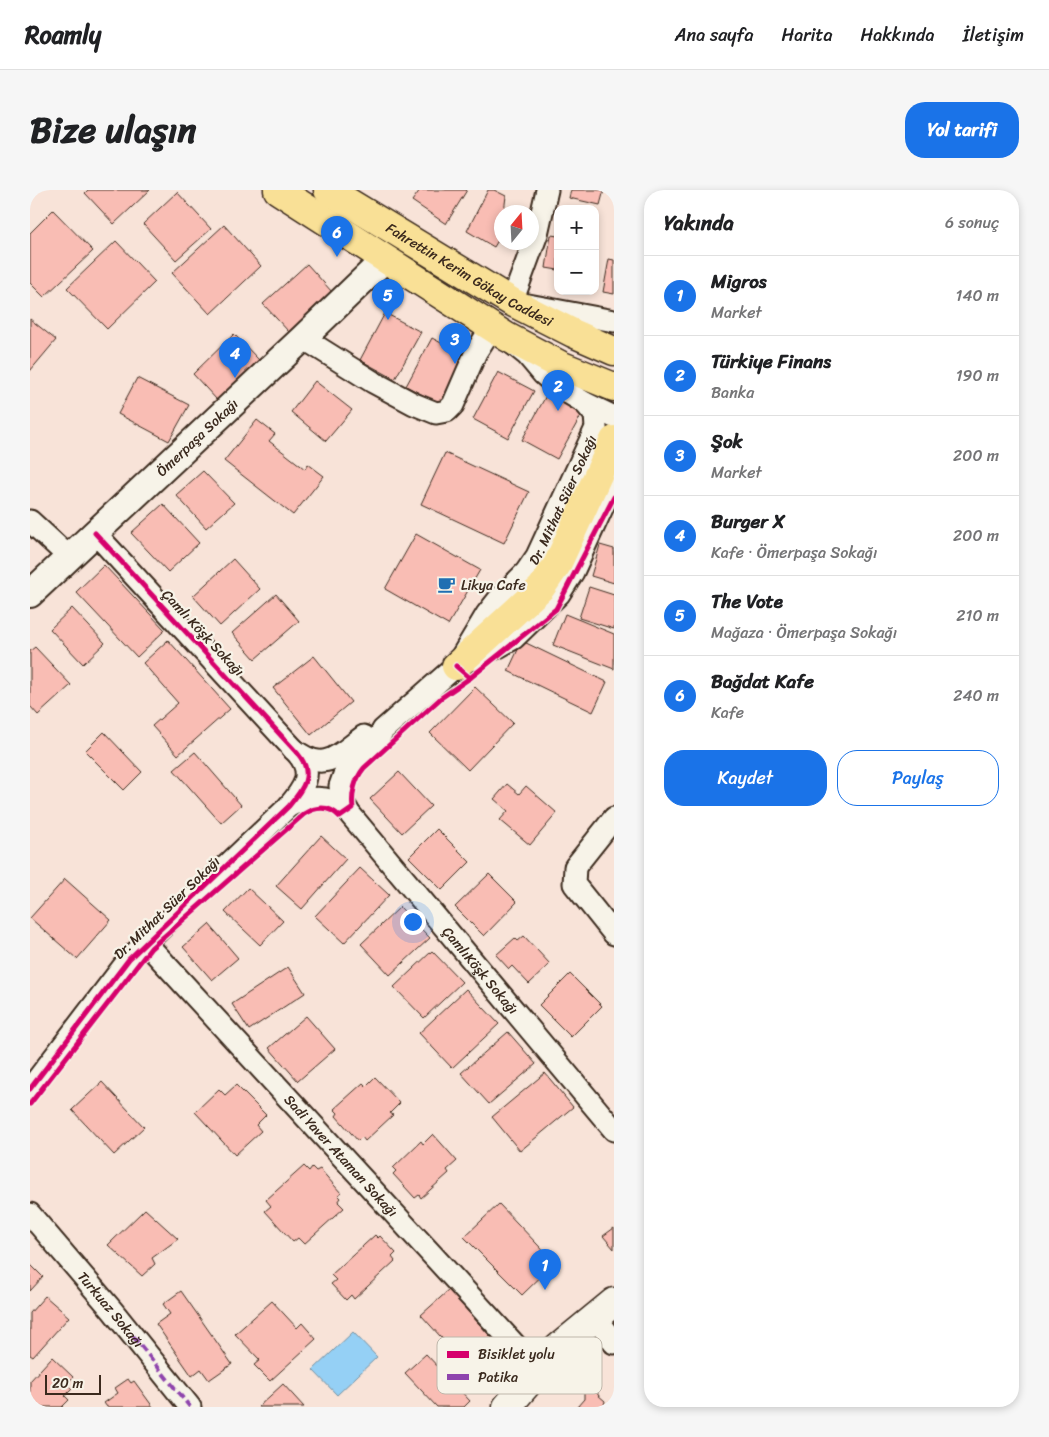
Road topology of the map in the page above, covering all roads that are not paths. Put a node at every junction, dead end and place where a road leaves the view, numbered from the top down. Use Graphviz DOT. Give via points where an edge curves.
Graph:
graph roads {
  1 [pos="278,190"];
  2 [pos="328,190"];
  3 [pos="548,190"];
  4 [pos="385,259"];
  5 [pos="512,302"];
  6 [pos="614,321"];
  7 [pos="492,328"];
  8 [pos="303,338"];
  9 [pos="614,351"];
  10 [pos="614,387"];
  11 [pos="585,403"];
  12 [pos="614,417"];
  13 [pos="614,440"];
  14 [pos="614,482"];
  15 [pos="30,521"];
  16 [pos="95,533"];
  17 [pos="70,557"];
  18 [pos="30,594"];
  19 [pos="456,666"];
  20 [pos="383,730"];
  21 [pos="293,748"];
  22 [pos="289,806"];
  23 [pos="348,811"];
  24 [pos="614,818"];
  25 [pos="614,934"];
  26 [pos="145,942"];
  27 [pos="30,1089"];
  28 [pos="614,1130"];
  29 [pos="30,1214"];
  30 [pos="604,1310"];
  31 [pos="508,1337"];
  32 [pos="571,1337"];
  33 [pos="614,1343"];
  34 [pos="518,1394"];
  35 [pos="190,1407"];
  36 [pos="507,1407"];
  1 -- 4 [label="main road, Fahrettin Kerim Gökay Caddesi"];
  2 -- 5 [label="main road, Fahrettin Kerim Gökay Caddesi"];
  3 -- 5 [label="street" via="537,234"];
  4 -- 7 [label="main road, Fahrettin Kerim Gökay Caddesi"];
  4 -- 8 [label="street, Ömerpaşa Sokağı"];
  5 -- 6 [label="street"];
  5 -- 9 [label="main road, Fahrettin Kerim Gökay Caddesi"];
  7 -- 8 [label="street" via="476,352 453,405 436,413 396,394"];
  7 -- 10 [label="main road, Fahrettin Kerim Gökay Caddesi" via="552,361"];
  7 -- 11 [label="street" via="527,355 552,382"];
  8 -- 16 [label="street, Ömerpaşa Sokağı"];
  11 -- 12 [label="street"];
  11 -- 19 [label="street, Dr. Mithat Süer Sokağı" via="595,415 596,428 541,549 526,572 487,614"];
  13 -- 19 [label="main road, Dr. Mithat Süer Sokağı" via="550,577"];
  14 -- 19 [label="street, Dr. Mithat Süer Sokağı" via="576,566 559,594 509,641"];
  15 -- 17 [label="street"];
  16 -- 17 [label="street, Ömerpaşa Sokağı"];
  16 -- 21 [label="street, Çamlı Köşk Sokağı"];
  17 -- 18 [label="street, Ömerpaşa Sokağı"];
  19 -- 20 [label="street, Dr. Mithat Süer Sokağı"];
  20 -- 21 [label="street, Dr. Mithat Süer Sokağı" via="364,736 331,760 312,759"];
  20 -- 23 [label="street, Dr. Mithat Süer Sokağı" via="372,748 343,776 340,790"];
  21 -- 22 [label="street, Dr. Mithat Süer Sokağı" via="303,760 306,773 304,785"];
  22 -- 23 [label="street, Dr. Mithat Süer Sokağı" via="319,798 335,801"];
  22 -- 26 [label="street, Dr. Mithat Süer Sokağı"];
  23 -- 28 [label="street, ÇamlıKöşk Sokağı"];
  24 -- 25 [label="street" via="575,866 574,884"];
  26 -- 27 [label="street, Dr. Mithat Süer Sokağı" via="118,972"];
  26 -- 31 [label="street, Sadi Yaver Ataman Sokağı"];
  29 -- 35 [label="street, Turkuaz Sokağı"];
  30 -- 32 [label="main road"];
  30 -- 33 [label="street"];
  34 -- 36 [label="main road"];
}
